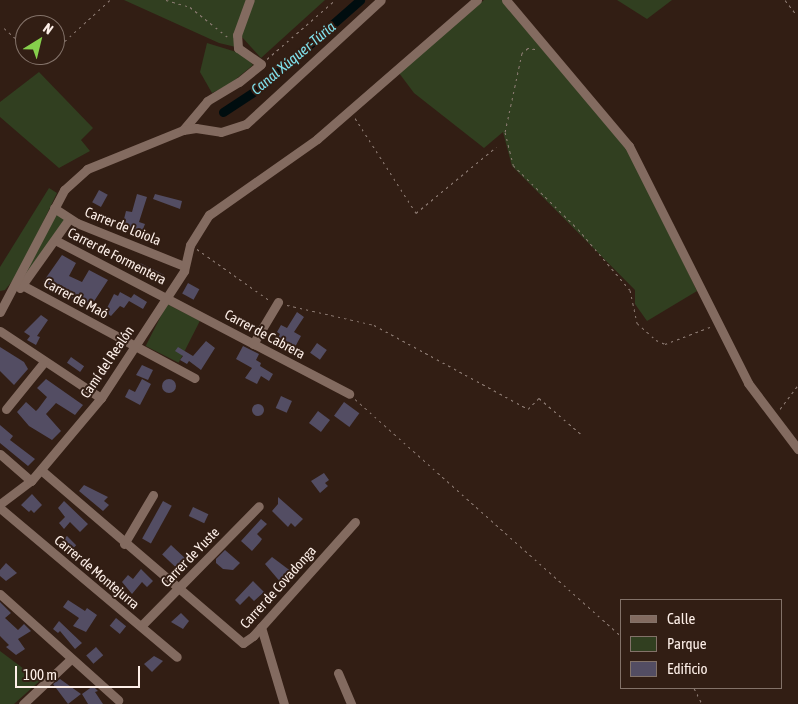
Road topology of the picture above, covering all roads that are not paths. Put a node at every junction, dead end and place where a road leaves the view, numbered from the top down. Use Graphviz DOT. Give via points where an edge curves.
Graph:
graph roads {
  1 [pos="250,0"];
  2 [pos="381,0"];
  3 [pos="477,0"];
  4 [pos="506,0"];
  5 [pos="183,130"];
  6 [pos="54,208"];
  7 [pos="69,219"];
  8 [pos="55,240"];
  9 [pos="184,266"];
  10 [pos="22,285"];
  11 [pos="167,296"];
  12 [pos="278,302"];
  13 [pos="1,308"];
  14 [pos="0,319"];
  15 [pos="0,331"];
  16 [pos="254,344"];
  17 [pos="135,346"];
  18 [pos="44,362"];
  19 [pos="195,378"];
  20 [pos="349,394"];
  21 [pos="101,398"];
  22 [pos="6,409"];
  23 [pos="798,449"];
  24 [pos="0,454"];
  25 [pos="40,470"];
  26 [pos="30,481"];
  27 [pos="153,495"];
  28 [pos="0,504"];
  29 [pos="259,506"];
  30 [pos="0,508"];
  31 [pos="354,522"];
  32 [pos="124,544"];
  33 [pos="177,590"];
  34 [pos="0,594"];
  35 [pos="141,626"];
  36 [pos="261,627"];
  37 [pos="176,657"];
  38 [pos="72,659"];
  39 [pos="338,673"];
  40 [pos="118,700"];
  41 [pos="23,704"];
  42 [pos="284,704"];
  43 [pos="351,704"];
  1 -- 5 [label="street" via="237,35 238,48 261,64 239,82 206,101"];
  2 -- 5 [label="street" via="246,124 221,132 196,128"];
  3 -- 9 [label="street, Camí del Realón" via="352,111 209,215 190,245"];
  4 -- 23 [label="street" via="629,146 748,383"];
  5 -- 6 [label="street" via="87,169 64,190"];
  6 -- 7 [label="street, Carrer de Loiola"];
  6 -- 13 [label="street"];
  7 -- 8 [label="street"];
  7 -- 9 [label="street, Carrer de Loiola"];
  8 -- 10 [label="street"];
  8 -- 11 [label="street, Carrer de Formentera"];
  9 -- 11 [label="street, Camí del Realón"];
  10 -- 14 [label="street"];
  10 -- 17 [label="street, Carrer de Maó"];
  11 -- 16 [label="street, Carrer de Cabrera"];
  11 -- 17 [label="street, Camí del Realón"];
  12 -- 16 [label="street"];
  15 -- 18 [label="street"];
  16 -- 20 [label="street, Carrer de Cabrera"];
  17 -- 19 [label="street, Carrer de Maó"];
  17 -- 21 [label="street, Camí del Realón"];
  18 -- 21 [label="street"];
  18 -- 22 [label="street"];
  21 -- 25 [label="street, Camí del Realón"];
  24 -- 26 [label="street"];
  25 -- 26 [label="street, Camí del Realón"];
  25 -- 32 [label="street, Carrer de Covadonga"];
  26 -- 28 [label="street, Camí del Realón"];
  27 -- 32 [label="street"];
  29 -- 33 [label="street, Carrer de Yuste"];
  30 -- 35 [label="street, Carrer de Montejurra"];
  31 -- 36 [label="street, Carrer de Covadonga"];
  32 -- 33 [label="street, Carrer de Covadonga"];
  33 -- 35 [label="street, Carrer de Yuste"];
  33 -- 36 [label="street, Carrer de Covadonga" via="243,643"];
  34 -- 38 [label="street"];
  35 -- 37 [label="street, Carrer de Montejurra"];
  36 -- 42 [label="street"];
  38 -- 40 [label="street"];
  38 -- 41 [label="street"];
  39 -- 43 [label="street"];
}
